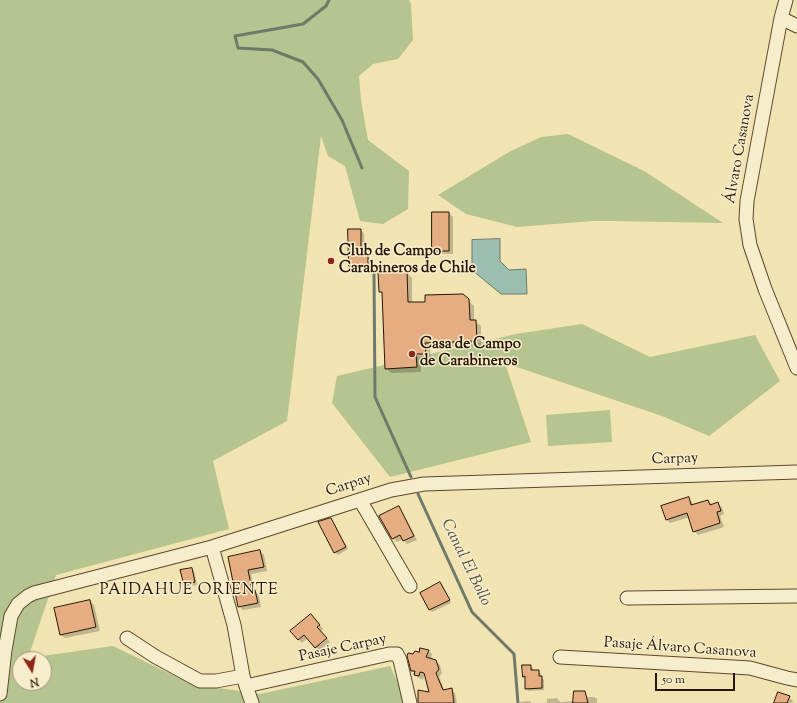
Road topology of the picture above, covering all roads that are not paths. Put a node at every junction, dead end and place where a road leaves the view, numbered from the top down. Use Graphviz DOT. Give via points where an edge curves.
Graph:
graph roads {
  1 [pos="786,0"];
  2 [pos="781,18"];
  3 [pos="797,26"];
  4 [pos="794,354"];
  5 [pos="797,368"];
  6 [pos="797,472"];
  7 [pos="360,500"];
  8 [pos="212,547"];
  9 [pos="410,586"];
  10 [pos="797,596"];
  11 [pos="627,598"];
  12 [pos="127,638"];
  13 [pos="560,657"];
  14 [pos="797,680"];
  15 [pos="245,681"];
  16 [pos="0,694"];
  17 [pos="252,703"];
  18 [pos="410,703"];
  1 -- 2 [label="street, Álvaro Casanova"];
  2 -- 3 [label="street"];
  2 -- 4 [label="street, Álvaro Casanova" via="747,201 746,219 750,245 765,289"];
  4 -- 5 [label="street, Álvaro Casanova"];
  6 -- 7 [label="street, Carpay" via="424,484 390,490"];
  7 -- 8 [label="street, Carpay"];
  7 -- 9 [label="street"];
  8 -- 15 [label="street" via="234,625"];
  8 -- 16 [label="street, Carpay" via="28,596 18,604 11,616"];
  10 -- 11 [label="street"];
  12 -- 15 [label="street, Pasaje Carpay" via="156,658 200,681"];
  13 -- 14 [label="street, Pasaje Álvaro Casanova" via="750,668"];
  15 -- 17 [label="street"];
  15 -- 18 [label="street, Pasaje Carpay" via="397,654"];
}
